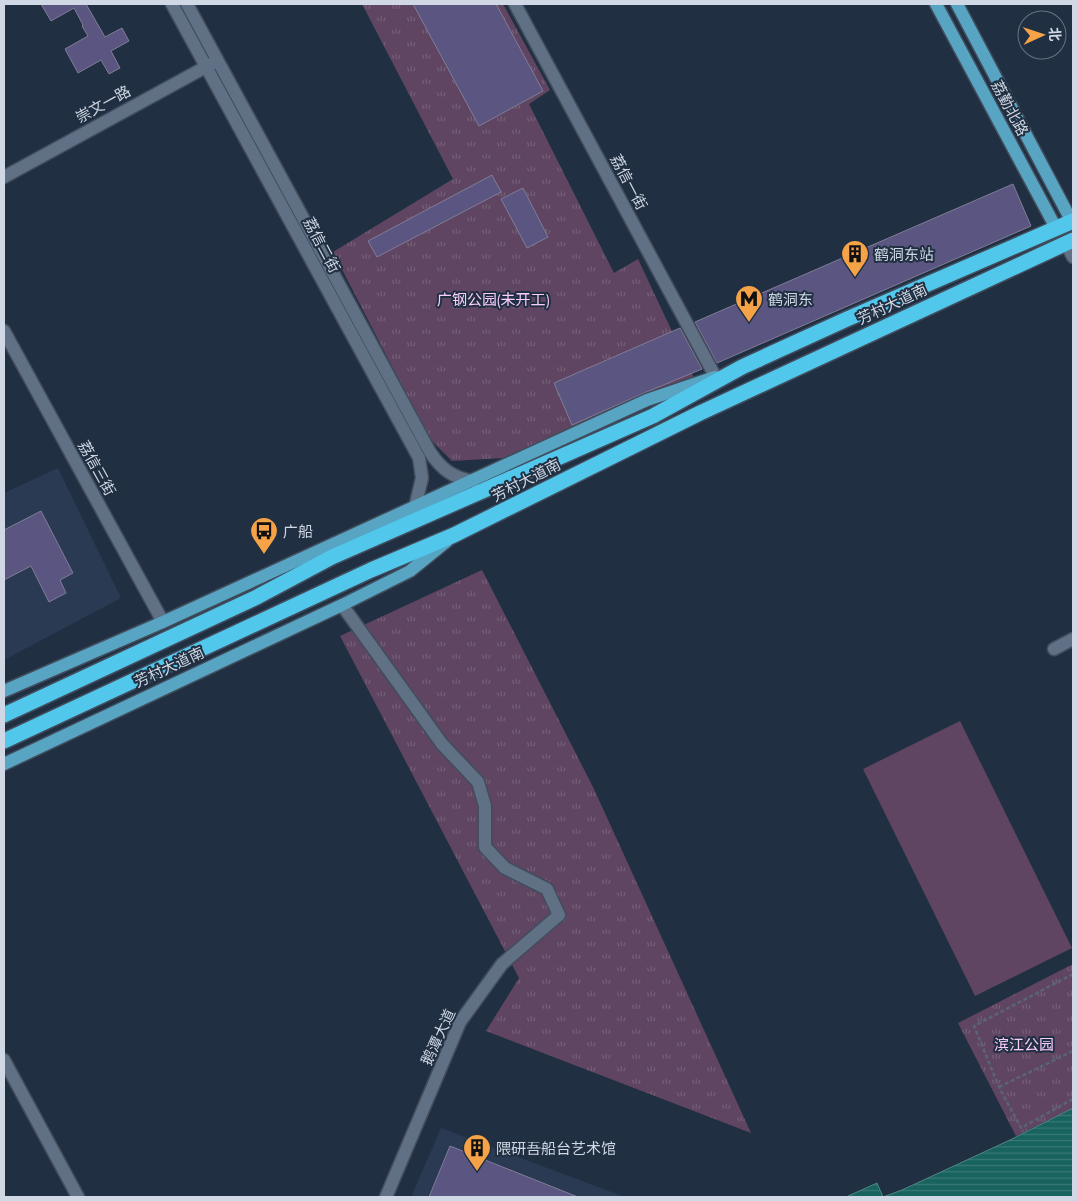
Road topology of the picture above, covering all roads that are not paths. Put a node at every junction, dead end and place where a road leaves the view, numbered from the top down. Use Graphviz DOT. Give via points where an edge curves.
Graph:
graph roads {
  1 [pos="172,4"];
  2 [pos="187,4"];
  3 [pos="515,4"];
  4 [pos="936,4"];
  5 [pos="958,4"];
  6 [pos="212,64"];
  7 [pos="4,177"];
  8 [pos="1072,221"];
  9 [pos="1056,228"];
  10 [pos="1071,247"];
  11 [pos="4,331"];
  12 [pos="742,367"];
  13 [pos="715,376"];
  14 [pos="473,481"];
  15 [pos="415,507"];
  16 [pos="454,535"];
  17 [pos="342,605"];
  18 [pos="163,622"];
  19 [pos="1073,640"];
  20 [pos="1054,649"];
  21 [pos="4,691"];
  22 [pos="4,715"];
  23 [pos="4,741"];
  24 [pos="4,764"];
  25 [pos="4,1060"];
  26 [pos="78,1197"];
  27 [pos="386,1197"];
  1 -- 6 [label="street, 荔信二街"];
  2 -- 6 [label="street, 荔信二街"];
  3 -- 13 [label="street, 荔信一街"];
  4 -- 9 [label="main road, 荔勤北路"];
  5 -- 8 [label="main road, 荔勤北路"];
  6 -- 7 [label="street, 崇文一路"];
  6 -- 14 [label="street, 荔信二街" via="430,452 455,477"];
  6 -- 15 [label="street, 荔信二街" via="418,458 422,478"];
  8 -- 9 [label="highway, 芳村大道南"];
  9 -- 12 [label="highway, 芳村大道南"];
  10 -- 16 [label="highway, 芳村大道南" via="700,413"];
  11 -- 18 [label="street, 荔信三街"];
  12 -- 13 [label="main road, 芳村大道南"];
  12 -- 22 [label="highway" via="653,416 332,557 257,596"];
  13 -- 14 [label="main road, 芳村大道南" via="647,400"];
  14 -- 15 [label="main road, 芳村大道南"];
  15 -- 18 [label="main road, 芳村大道南"];
  16 -- 17 [label="main road, 芳村大道南" via="410,571"];
  16 -- 23 [label="highway" via="371,570"];
  17 -- 24 [label="main road, 芳村大道南"];
  17 -- 27 [label="street, 鹅潭大道" via="442,744 478,782 485,806 485,847 505,868 547,889 559,915 502,964 460,1022"];
  18 -- 21 [label="main road, 芳村大道南"];
  19 -- 20 [label="street"];
  25 -- 26 [label="street"];
}
